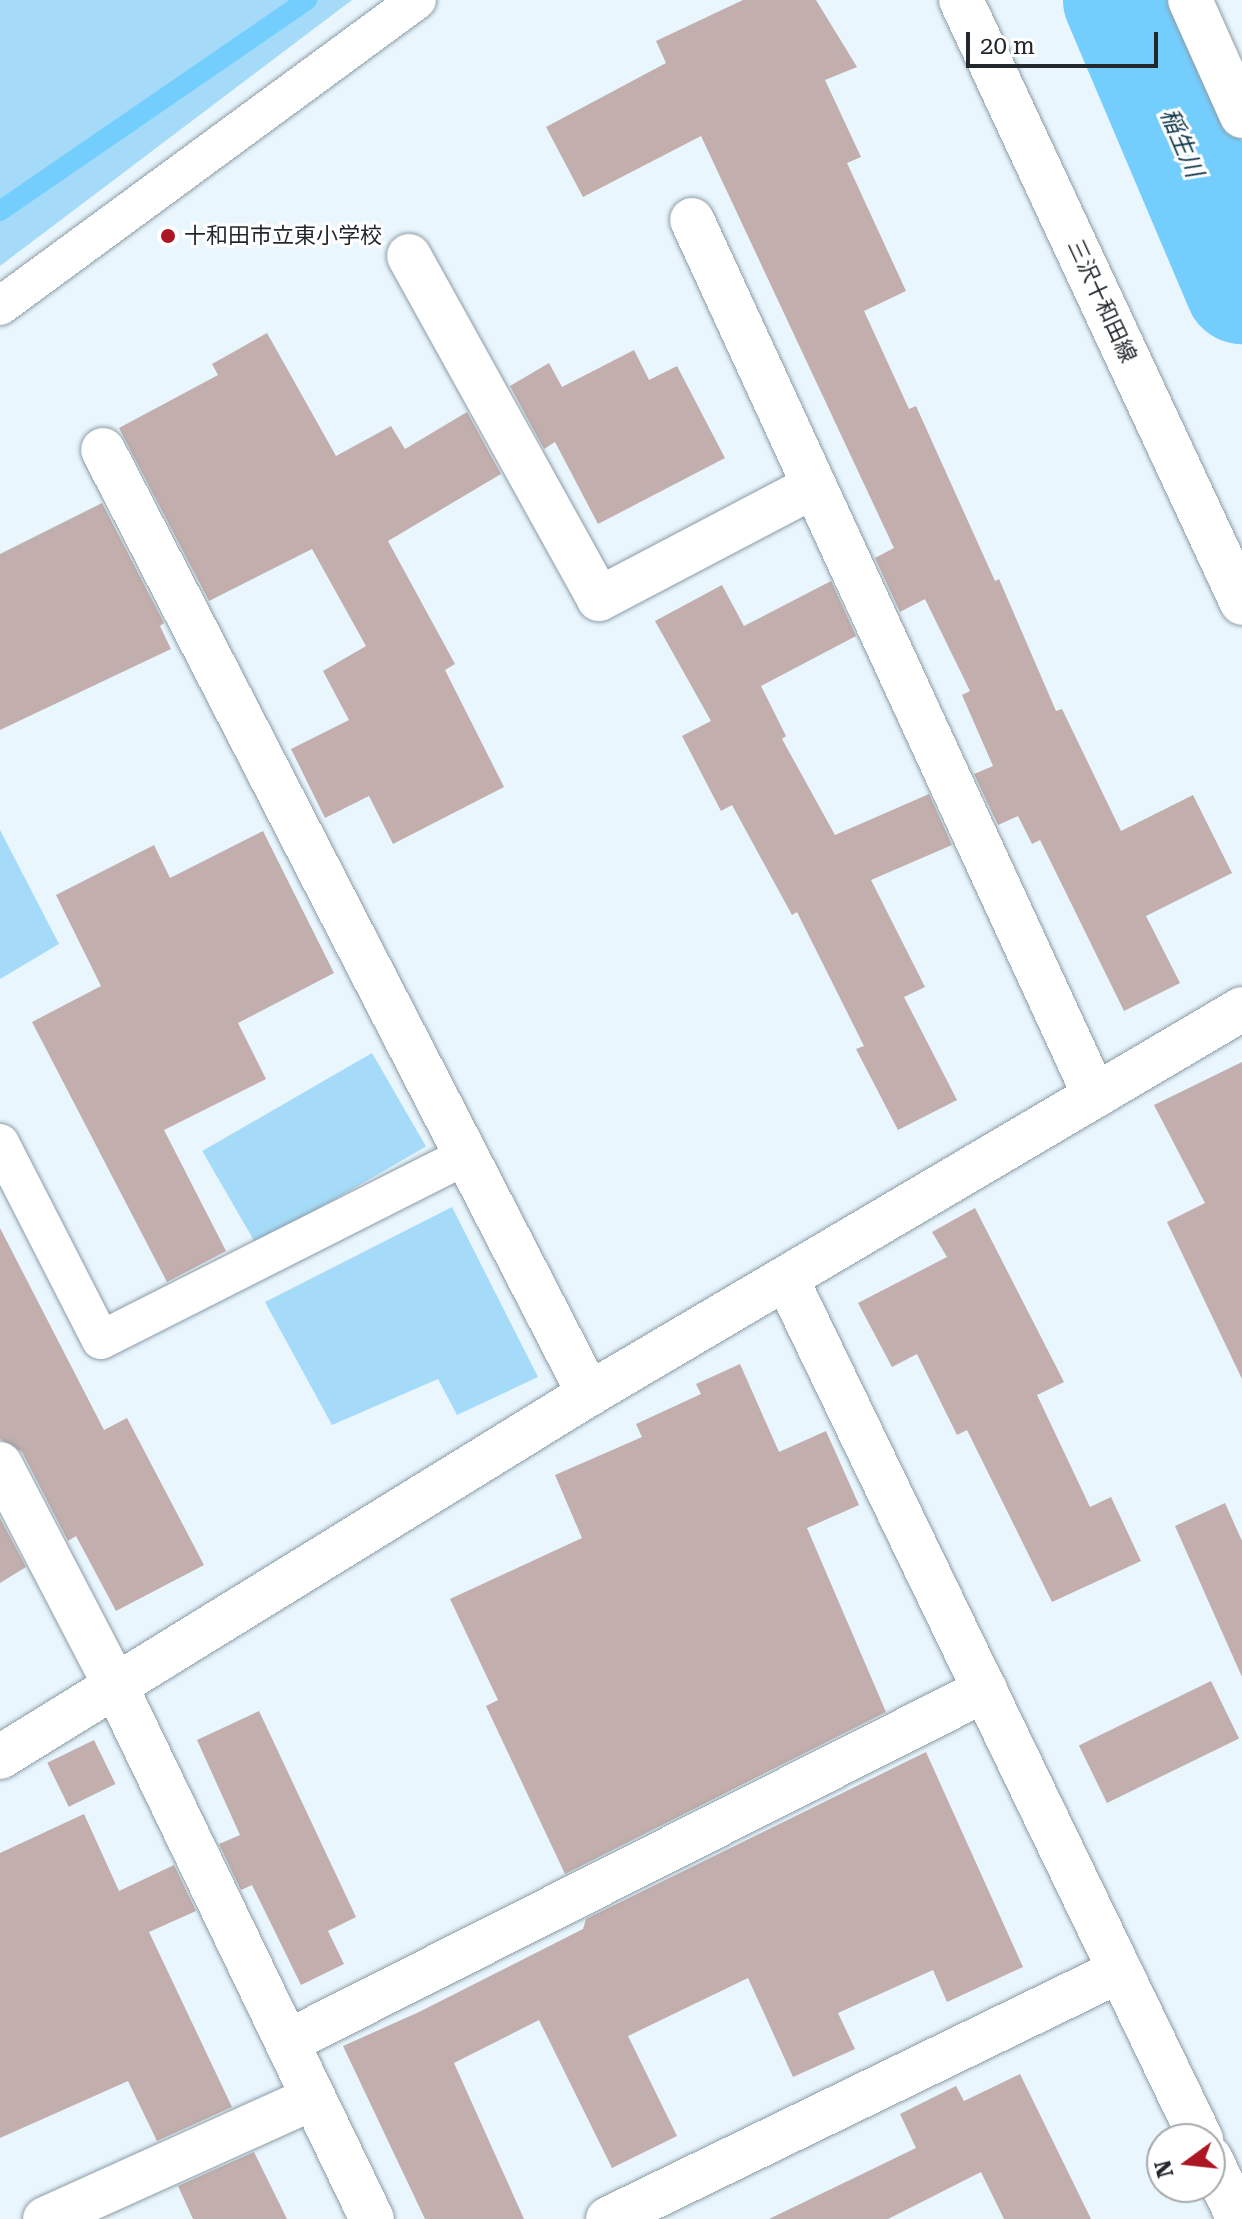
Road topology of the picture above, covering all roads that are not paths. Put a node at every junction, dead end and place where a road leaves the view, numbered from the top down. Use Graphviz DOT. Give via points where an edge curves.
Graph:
graph roads {
  1 [pos="417,0"];
  2 [pos="961,0"];
  3 [pos="1190,0"];
  4 [pos="1242,116"];
  5 [pos="692,220"];
  6 [pos="409,256"];
  7 [pos="0,306"];
  8 [pos="103,450"];
  9 [pos="814,486"];
  10 [pos="1242,603"];
  11 [pos="1242,1009"];
  12 [pos="1095,1096"];
  13 [pos="0,1143"];
  14 [pos="466,1156"];
  15 [pos="787,1280"];
  16 [pos="589,1394"];
  17 [pos="0,1464"];
  18 [pos="117,1689"];
  19 [pos="985,1690"];
  20 [pos="0,1757"];
  21 [pos="1119,1971"];
  22 [pos="287,2042"];
  23 [pos="313,2098"];
  24 [pos="1193,2123"];
  25 [pos="1226,2192"];
  26 [pos="45,2219"];
  27 [pos="372,2219"];
  28 [pos="608,2219"];
  29 [pos="1239,2219"];
  1 -- 7 [label="lane"];
  2 -- 10 [label="street, 三沢十和田線"];
  3 -- 4 [label="street"];
  5 -- 9 [label="street"];
  6 -- 9 [label="street" via="599,599"];
  8 -- 14 [label="street"];
  9 -- 12 [label="street"];
  11 -- 12 [label="street"];
  12 -- 15 [label="street"];
  13 -- 14 [label="lane" via="101,1340"];
  14 -- 16 [label="street"];
  15 -- 16 [label="street"];
  15 -- 19 [label="street"];
  16 -- 18 [label="street"];
  17 -- 18 [label="street"];
  18 -- 20 [label="street"];
  18 -- 22 [label="street"];
  19 -- 21 [label="street"];
  19 -- 22 [label="street"];
  21 -- 24 [label="street"];
  21 -- 28 [label="street"];
  22 -- 23 [label="street"];
  23 -- 26 [label="street"];
  23 -- 27 [label="street"];
  25 -- 29 [label="street"];
}
